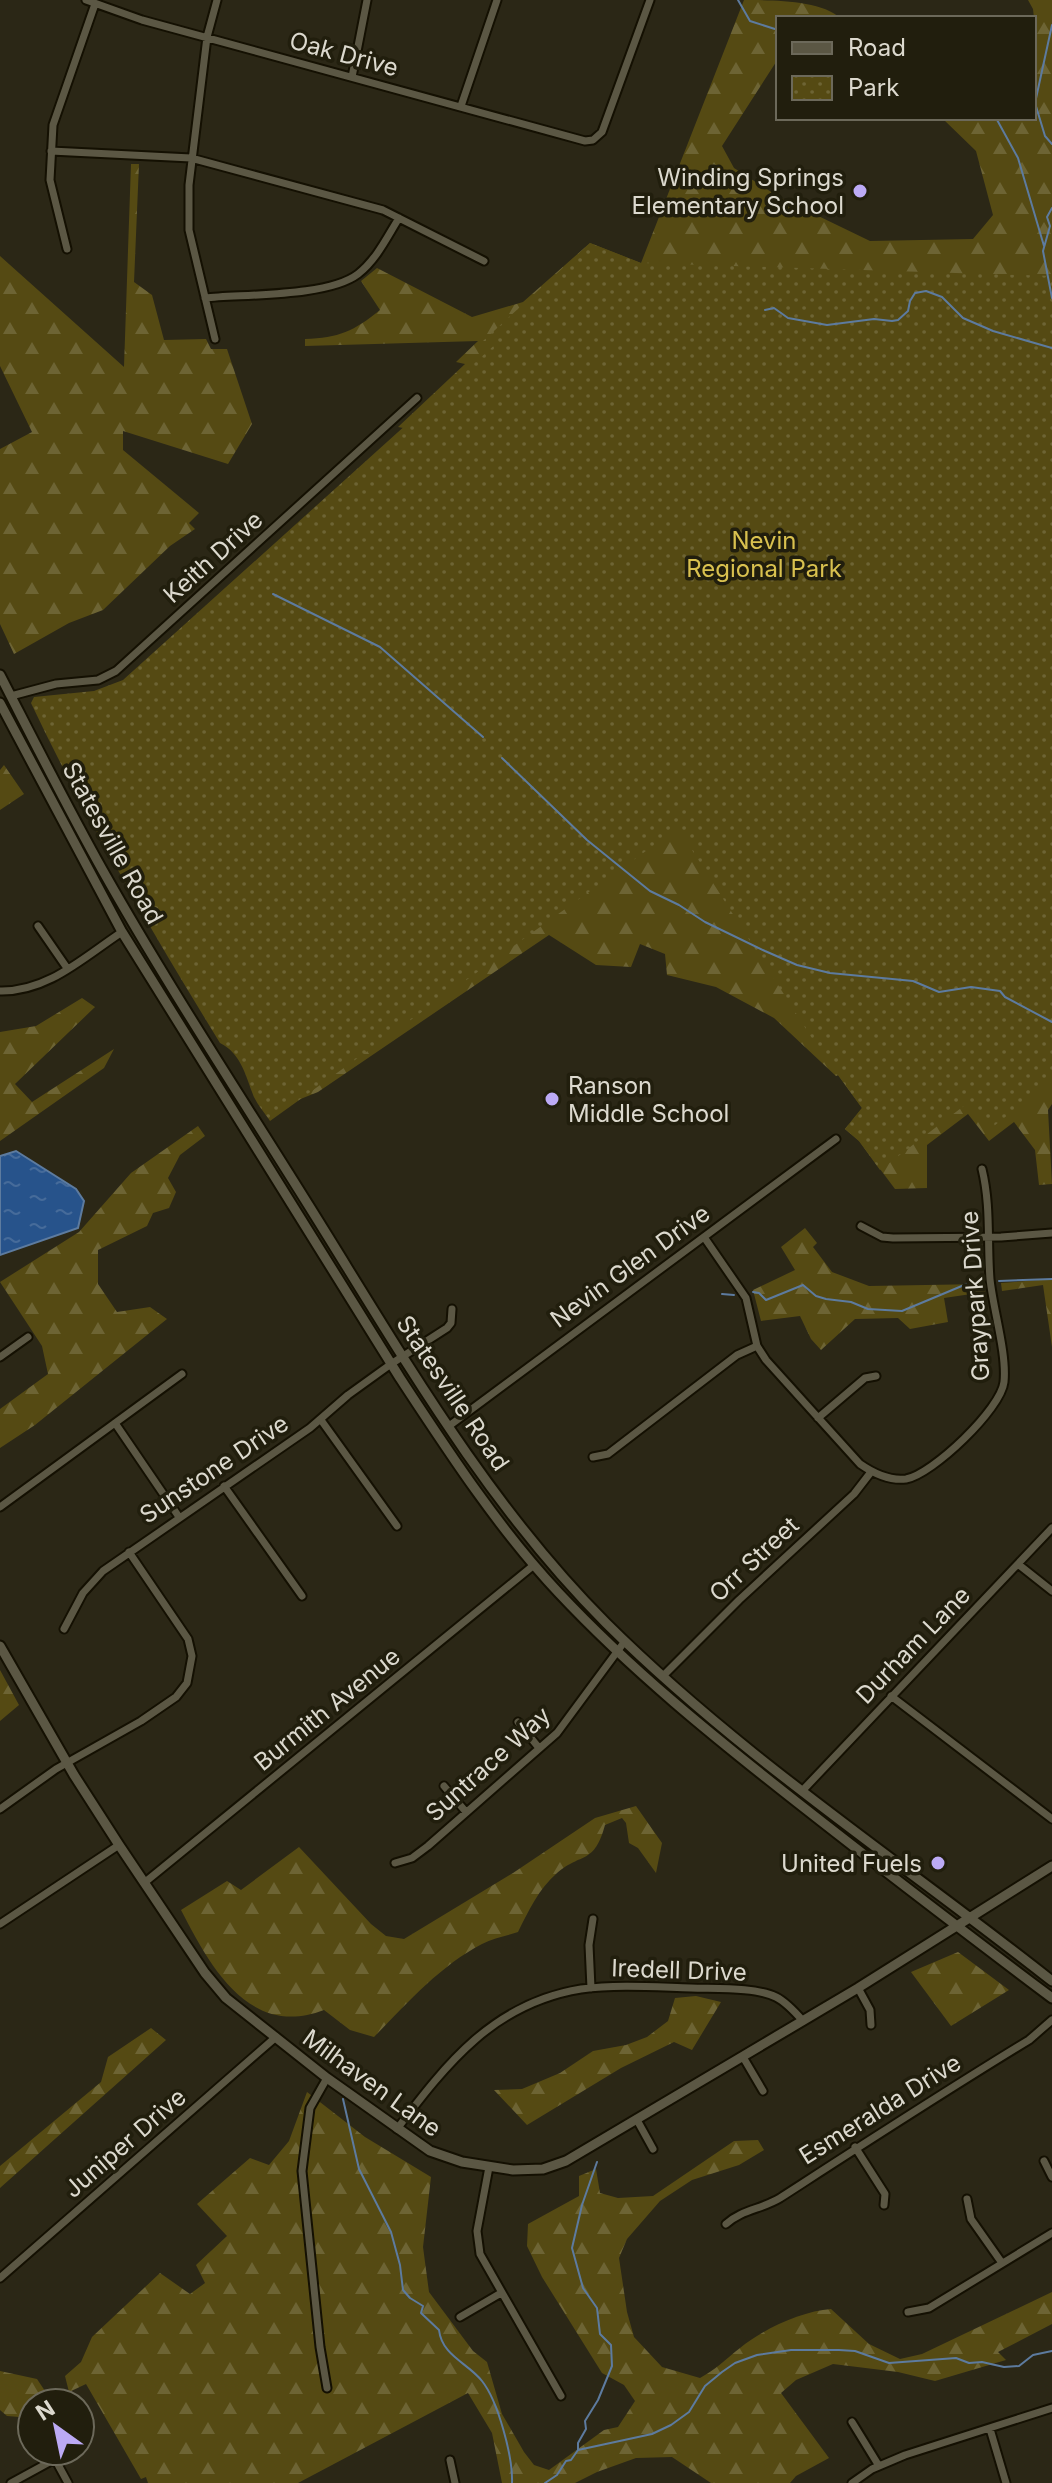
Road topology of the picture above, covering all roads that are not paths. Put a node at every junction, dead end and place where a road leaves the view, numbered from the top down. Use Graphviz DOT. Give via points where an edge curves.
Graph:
graph roads {
  1 [pos="86,0"];
  2 [pos="217,0"];
  3 [pos="367,0"];
  4 [pos="497,0"];
  5 [pos="650,0"];
  6 [pos="95,4"];
  7 [pos="207,37"];
  8 [pos="352,77"];
  9 [pos="461,106"];
  10 [pos="51,151"];
  11 [pos="191,158"];
  12 [pos="399,218"];
  13 [pos="67,249"];
  14 [pos="484,261"];
  15 [pos="205,298"];
  16 [pos="215,339"];
  17 [pos="417,398"];
  18 [pos="0,675"];
  19 [pos="11,696"];
  20 [pos="0,703"];
  21 [pos="38,926"];
  22 [pos="122,932"];
  23 [pos="67,968"];
  24 [pos="0,991"];
  25 [pos="836,1139"];
  26 [pos="982,1169"];
  27 [pos="861,1226"];
  28 [pos="1052,1233"];
  29 [pos="704,1237"];
  30 [pos="989,1237"];
  31 [pos="452,1309"];
  32 [pos="28,1337"];
  33 [pos="757,1346"];
  34 [pos="403,1356"];
  35 [pos="0,1357"];
  36 [pos="391,1364"];
  37 [pos="182,1374"];
  38 [pos="876,1376"];
  39 [pos="818,1418"];
  40 [pos="321,1420"];
  41 [pos="115,1423"];
  42 [pos="449,1426"];
  43 [pos="593,1457"];
  44 [pos="871,1472"];
  45 [pos="224,1486"];
  46 [pos="0,1507"];
  47 [pos="179,1517"];
  48 [pos="397,1526"];
  49 [pos="1052,1528"];
  50 [pos="129,1552"];
  51 [pos="1018,1564"];
  52 [pos="534,1565"];
  53 [pos="1052,1591"];
  54 [pos="302,1596"];
  55 [pos="64,1629"];
  56 [pos="625,1641"];
  57 [pos="0,1646"];
  58 [pos="617,1651"];
  59 [pos="663,1676"];
  60 [pos="891,1696"];
  61 [pos="518,1722"];
  62 [pos="539,1748"];
  63 [pos="67,1763"];
  64 [pos="444,1786"];
  65 [pos="803,1790"];
  66 [pos="0,1809"];
  67 [pos="466,1812"];
  68 [pos="1052,1819"];
  69 [pos="119,1845"];
  70 [pos="395,1863"];
  71 [pos="1052,1866"];
  72 [pos="144,1883"];
  73 [pos="970,1918"];
  74 [pos="593,1919"];
  75 [pos="0,1924"];
  76 [pos="957,1927"];
  77 [pos="1052,1981"];
  78 [pos="591,1988"];
  79 [pos="858,1988"];
  80 [pos="1052,1998"];
  81 [pos="1052,2020"];
  82 [pos="803,2021"];
  83 [pos="871,2025"];
  84 [pos="276,2037"];
  85 [pos="743,2057"];
  86 [pos="327,2078"];
  87 [pos="763,2091"];
  88 [pos="637,2120"];
  89 [pos="397,2129"];
  90 [pos="855,2147"];
  91 [pos="653,2149"];
  92 [pos="1044,2161"];
  93 [pos="489,2167"];
  94 [pos="1052,2177"];
  95 [pos="967,2199"];
  96 [pos="884,2205"];
  97 [pos="726,2224"];
  98 [pos="1052,2233"];
  99 [pos="1002,2263"];
  100 [pos="0,2278"];
  101 [pos="501,2293"];
  102 [pos="908,2312"];
  103 [pos="460,2317"];
  104 [pos="327,2388"];
  105 [pos="561,2396"];
  106 [pos="1052,2408"];
  107 [pos="852,2422"];
  108 [pos="990,2429"];
  109 [pos="450,2460"];
  110 [pos="879,2466"];
  111 [pos="11,2483"];
  112 [pos="68,2483"];
  113 [pos="455,2483"];
  114 [pos="852,2483"];
  115 [pos="1006,2483"];
  1 -- 6 [label="street, Oak Drive"];
  2 -- 7 [label="street"];
  3 -- 8 [label="street"];
  4 -- 9 [label="street"];
  5 -- 9 [label="street, Oak Drive" via="602,132 593,140 572,139"];
  6 -- 7 [label="street, Oak Drive"];
  6 -- 10 [label="street" via="56,109"];
  7 -- 8 [label="street, Oak Drive"];
  7 -- 11 [label="street"];
  8 -- 9 [label="street, Oak Drive"];
  10 -- 11 [label="street"];
  10 -- 13 [label="street" via="50,180"];
  11 -- 12 [label="street"];
  11 -- 15 [label="street" via="189,230"];
  12 -- 14 [label="street"];
  12 -- 15 [label="street" via="371,262 345,281 313,289"];
  15 -- 16 [label="street"];
  17 -- 19 [label="street, Keith Drive" via="116,671 98,680"];
  18 -- 19 [label="main road, Statesville Road"];
  19 -- 34 [label="main road, Statesville Road" via="139,932"];
  20 -- 22 [label="main road, Statesville Road"];
  21 -- 23 [label="street"];
  22 -- 23 [label="street"];
  22 -- 36 [label="main road, Statesville Road"];
  23 -- 24 [label="street" via="31,988"];
  25 -- 29 [label="street, Nevin Glen Drive"];
  26 -- 30 [label="street, Graypark Drive"];
  27 -- 30 [label="street" via="893,1238"];
  28 -- 30 [label="street"];
  29 -- 33 [label="street" via="746,1298"];
  29 -- 42 [label="street, Nevin Glen Drive"];
  30 -- 44 [label="street, Graypark Drive" via="1004,1370 1000,1396 923,1471 907,1479"];
  31 -- 34 [label="street, Sunstone Drive" via="447,1328"];
  32 -- 35 [label="street"];
  33 -- 39 [label="street"];
  33 -- 43 [label="street" via="737,1355 608,1454"];
  34 -- 36 [label="street, Sunstone Drive"];
  34 -- 42 [label="main road, Statesville Road"];
  36 -- 40 [label="street, Sunstone Drive"];
  36 -- 52 [label="main road, Statesville Road"];
  37 -- 41 [label="street"];
  38 -- 39 [label="street" via="865,1378"];
  39 -- 44 [label="street"];
  40 -- 45 [label="street, Sunstone Drive"];
  40 -- 48 [label="street"];
  41 -- 46 [label="street"];
  41 -- 47 [label="street"];
  42 -- 56 [label="main road, Statesville Road" via="536,1545"];
  44 -- 59 [label="street, Orr Street"];
  45 -- 47 [label="street, Sunstone Drive"];
  45 -- 54 [label="street"];
  47 -- 50 [label="street, Sunstone Drive"];
  49 -- 51 [label="street, Durham Lane"];
  50 -- 55 [label="street, Sunstone Drive" via="91,1583"];
  50 -- 63 [label="street" via="188,1639 190,1673 170,1702"];
  51 -- 53 [label="street"];
  51 -- 60 [label="street, Durham Lane"];
  52 -- 58 [label="main road, Statesville Road"];
  52 -- 72 [label="street, Burmith Avenue"];
  56 -- 58 [label="street, Suntrace Way"];
  56 -- 59 [label="main road, Statesville Road"];
  57 -- 63 [label="main road, Milhaven Lane"];
  58 -- 62 [label="street, Suntrace Way" via="562,1727"];
  58 -- 76 [label="main road, Statesville Road" via="723,1744"];
  59 -- 65 [label="main road, Statesville Road"];
  60 -- 65 [label="street, Durham Lane"];
  60 -- 68 [label="street"];
  61 -- 62 [label="street"];
  62 -- 67 [label="street, Suntrace Way"];
  63 -- 66 [label="street"];
  63 -- 69 [label="main road, Milhaven Lane"];
  64 -- 67 [label="street"];
  65 -- 73 [label="main road, Statesville Road"];
  67 -- 70 [label="street, Suntrace Way" via="412,1858"];
  69 -- 72 [label="main road, Milhaven Lane"];
  69 -- 75 [label="street"];
  71 -- 73 [label="main road, Milhaven Lane"];
  72 -- 84 [label="main road, Milhaven Lane" via="218,1991"];
  73 -- 76 [label="main road, Milhaven Lane"];
  73 -- 77 [label="main road, Statesville Road"];
  74 -- 78 [label="street, Iredell Drive"];
  76 -- 79 [label="main road, Milhaven Lane"];
  76 -- 80 [label="main road, Statesville Road"];
  78 -- 82 [label="street, Iredell Drive" via="768,1994"];
  78 -- 89 [label="street, Iredell Drive" via="531,2005 487,2029 454,2057"];
  79 -- 82 [label="main road, Milhaven Lane"];
  79 -- 83 [label="street" via="870,2010"];
  81 -- 90 [label="street, Esmeralda Drive" via="1029,2040"];
  82 -- 85 [label="main road, Milhaven Lane"];
  84 -- 86 [label="main road, Milhaven Lane"];
  84 -- 100 [label="street, Juniper Drive"];
  85 -- 87 [label="street"];
  85 -- 88 [label="main road, Milhaven Lane"];
  86 -- 89 [label="main road, Milhaven Lane"];
  86 -- 104 [label="street" via="310,2108 302,2171"];
  88 -- 91 [label="street"];
  88 -- 93 [label="main road, Milhaven Lane" via="553,2167"];
  89 -- 93 [label="main road, Milhaven Lane" via="446,2158"];
  90 -- 96 [label="street" via="885,2194"];
  90 -- 97 [label="street, Esmeralda Drive" via="775,2200 736,2214"];
  92 -- 94 [label="street"];
  93 -- 101 [label="street" via="477,2237 484,2264"];
  95 -- 99 [label="street" via="971,2219"];
  98 -- 99 [label="street"];
  99 -- 102 [label="street" via="929,2308"];
  101 -- 103 [label="street"];
  101 -- 105 [label="street"];
  106 -- 108 [label="street"];
  107 -- 110 [label="street"];
  108 -- 110 [label="street"];
  108 -- 115 [label="street"];
  109 -- 113 [label="street"];
  110 -- 114 [label="street"];
  111 -- 112 [label="street" via="55,2459"];
}
